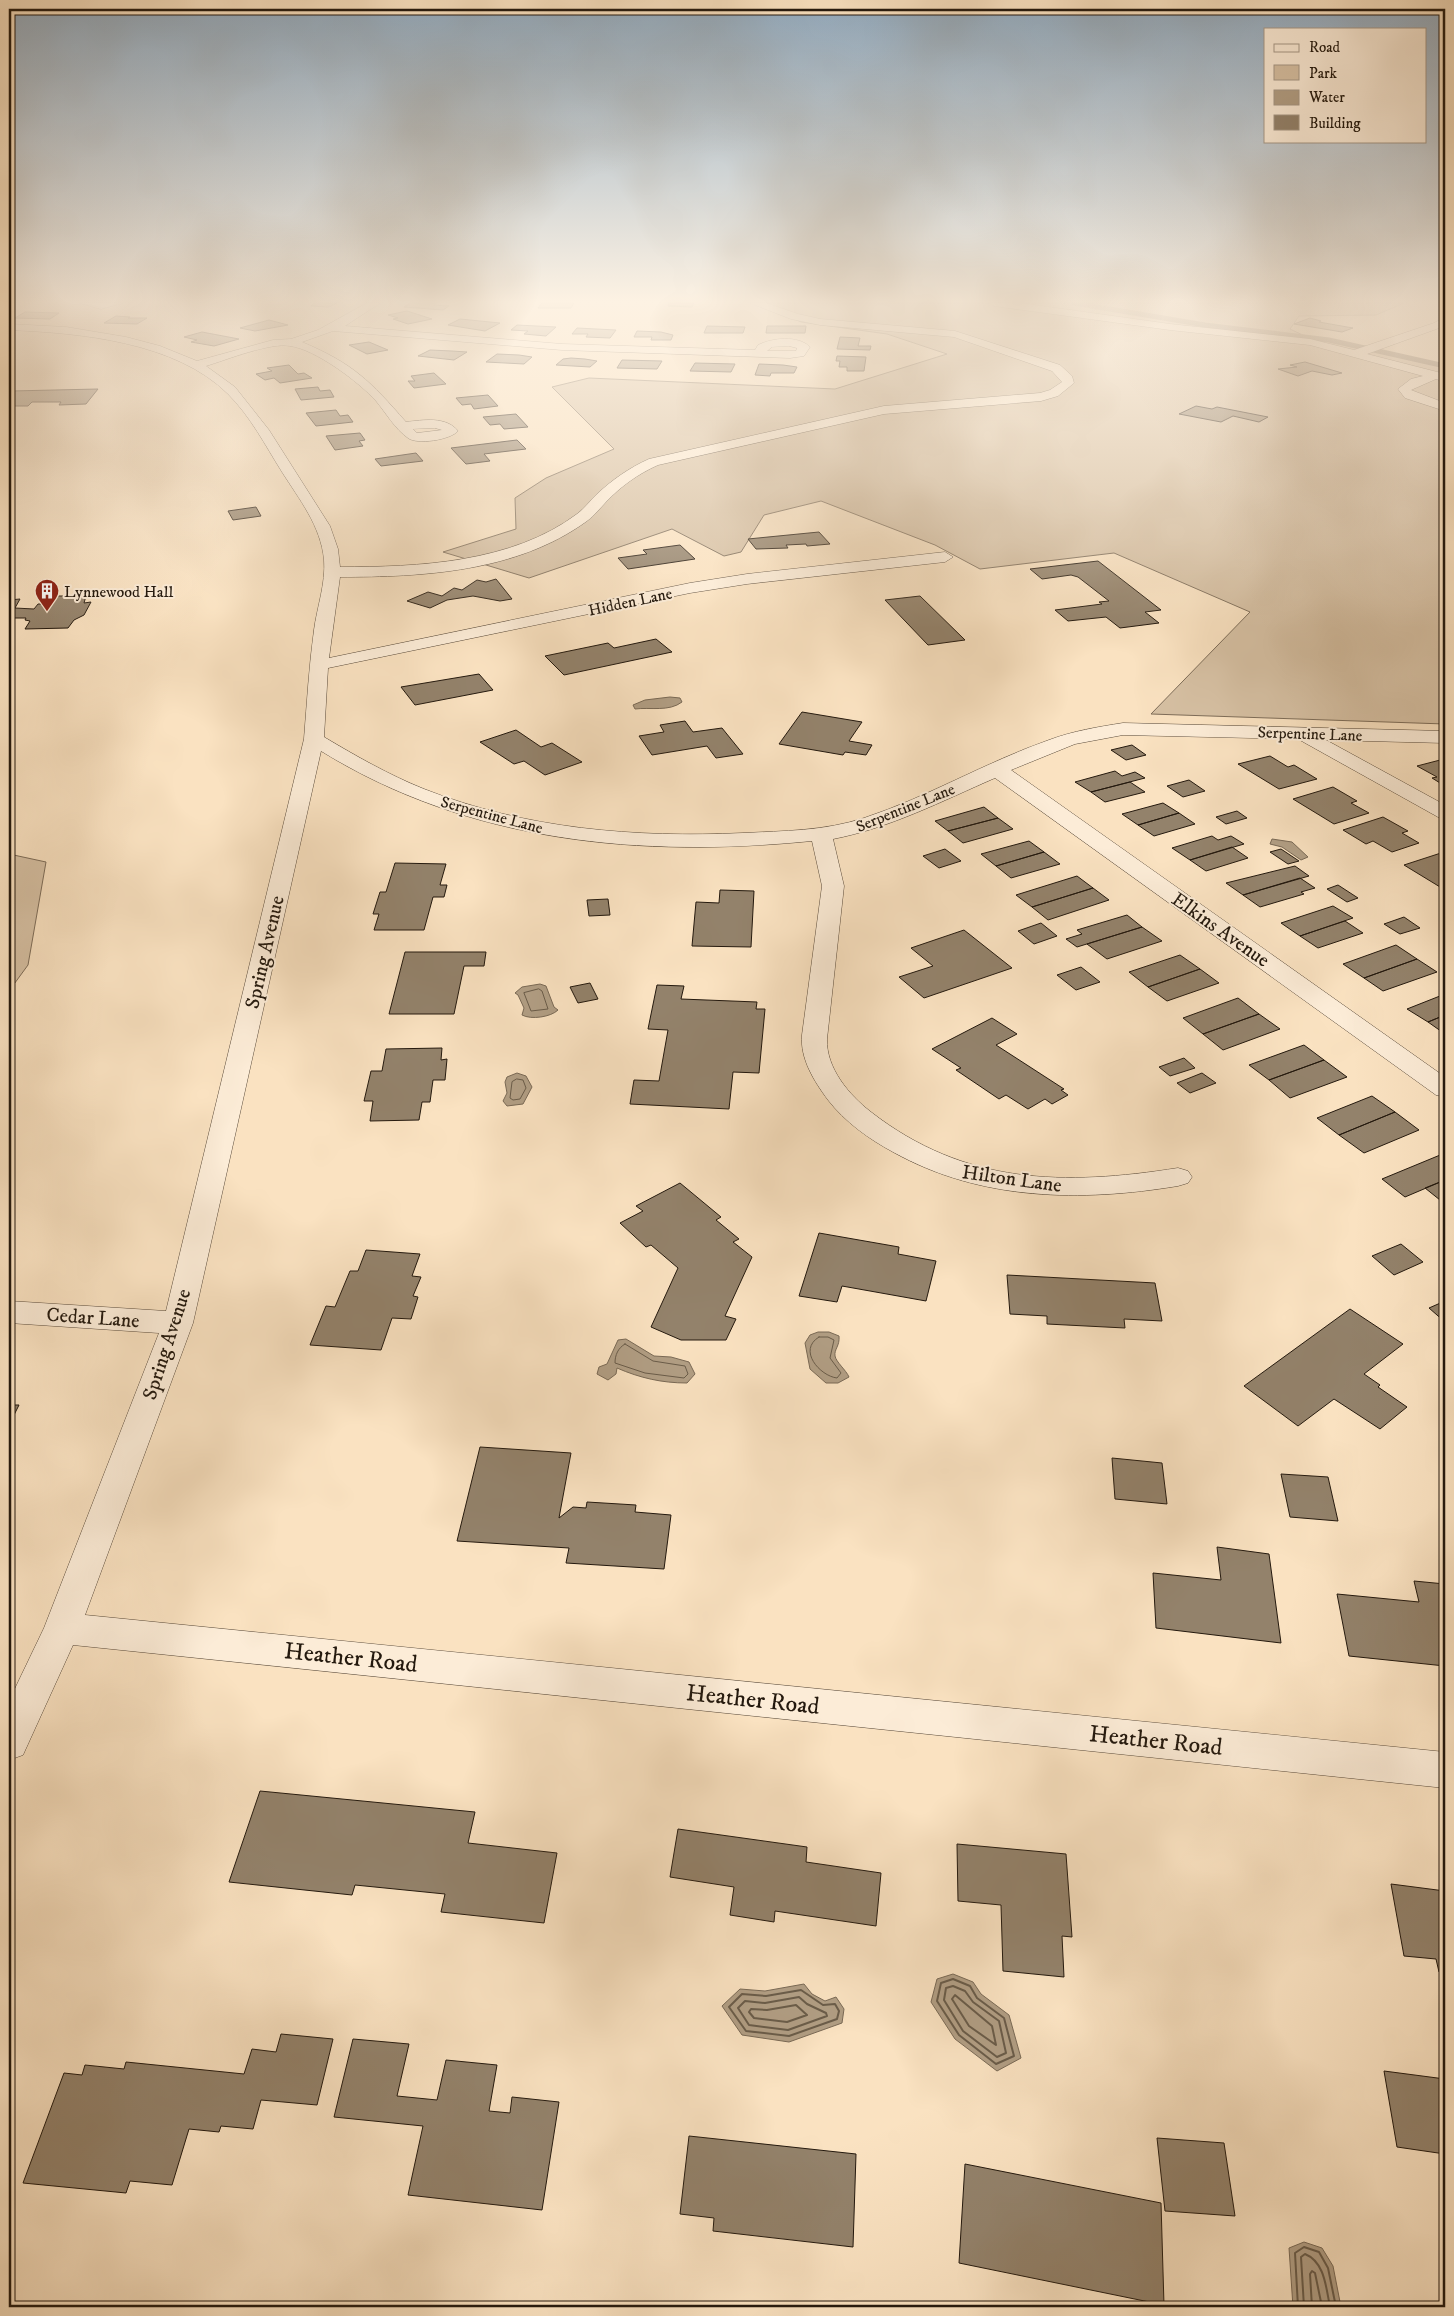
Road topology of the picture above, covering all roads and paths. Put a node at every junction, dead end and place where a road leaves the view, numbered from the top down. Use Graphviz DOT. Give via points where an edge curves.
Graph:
graph roads {
  1 [pos="249,411"];
  2 [pos="390,411"];
  3 [pos="879,411"];
  4 [pos="403,426"];
  5 [pos="945,557"];
  6 [pos="331,572"];
  7 [pos="319,665"];
  8 [pos="1300,733"];
  9 [pos="1445,737"];
  10 [pos="314,739"];
  11 [pos="996,769"];
  12 [pos="1445,813"];
  13 [pos="821,834"];
  14 [pos="1445,1089"];
  15 [pos="1178,1177"];
  16 [pos="9,1312"];
  17 [pos="178,1323"];
  18 [pos="62,1628"];
  19 [pos="9,1742"];
  20 [pos="1445,1770"];
  1 -- 6 [label="street, Spring Avenue" via="322,523 332,561"];
  2 -- 4 [label="street"];
  3 -- 6 [label="street" via="636,468 582,518 521,549 484,562 400,573"];
  5 -- 7 [label="street, Hidden Lane" via="690,588"];
  6 -- 7 [label="street, Spring Avenue"];
  7 -- 10 [label="street, Spring Avenue"];
  8 -- 9 [label="street, Serpentine Lane"];
  8 -- 11 [label="street, Serpentine Lane" via="1123,729 1059,742"];
  8 -- 12 [label="street"];
  10 -- 13 [label="street, Serpentine Lane" via="365,771 426,797 483,815 541,828 668,840 732,841"];
  10 -- 17 [label="street, Spring Avenue"];
  11 -- 13 [label="street, Serpentine Lane" via="872,823"];
  11 -- 14 [label="street, Elkins Avenue"];
  13 -- 15 [label="street, Hilton Lane" via="833,884 814,1044 823,1072 847,1106 873,1131 948,1169 971,1176 1097,1187 1150,1183"];
  16 -- 17 [label="street, Cedar Lane"];
  17 -- 18 [label="street, Spring Avenue"];
  18 -- 19 [label="street, Spring Avenue"];
  18 -- 20 [label="street, Heather Road"];
}
